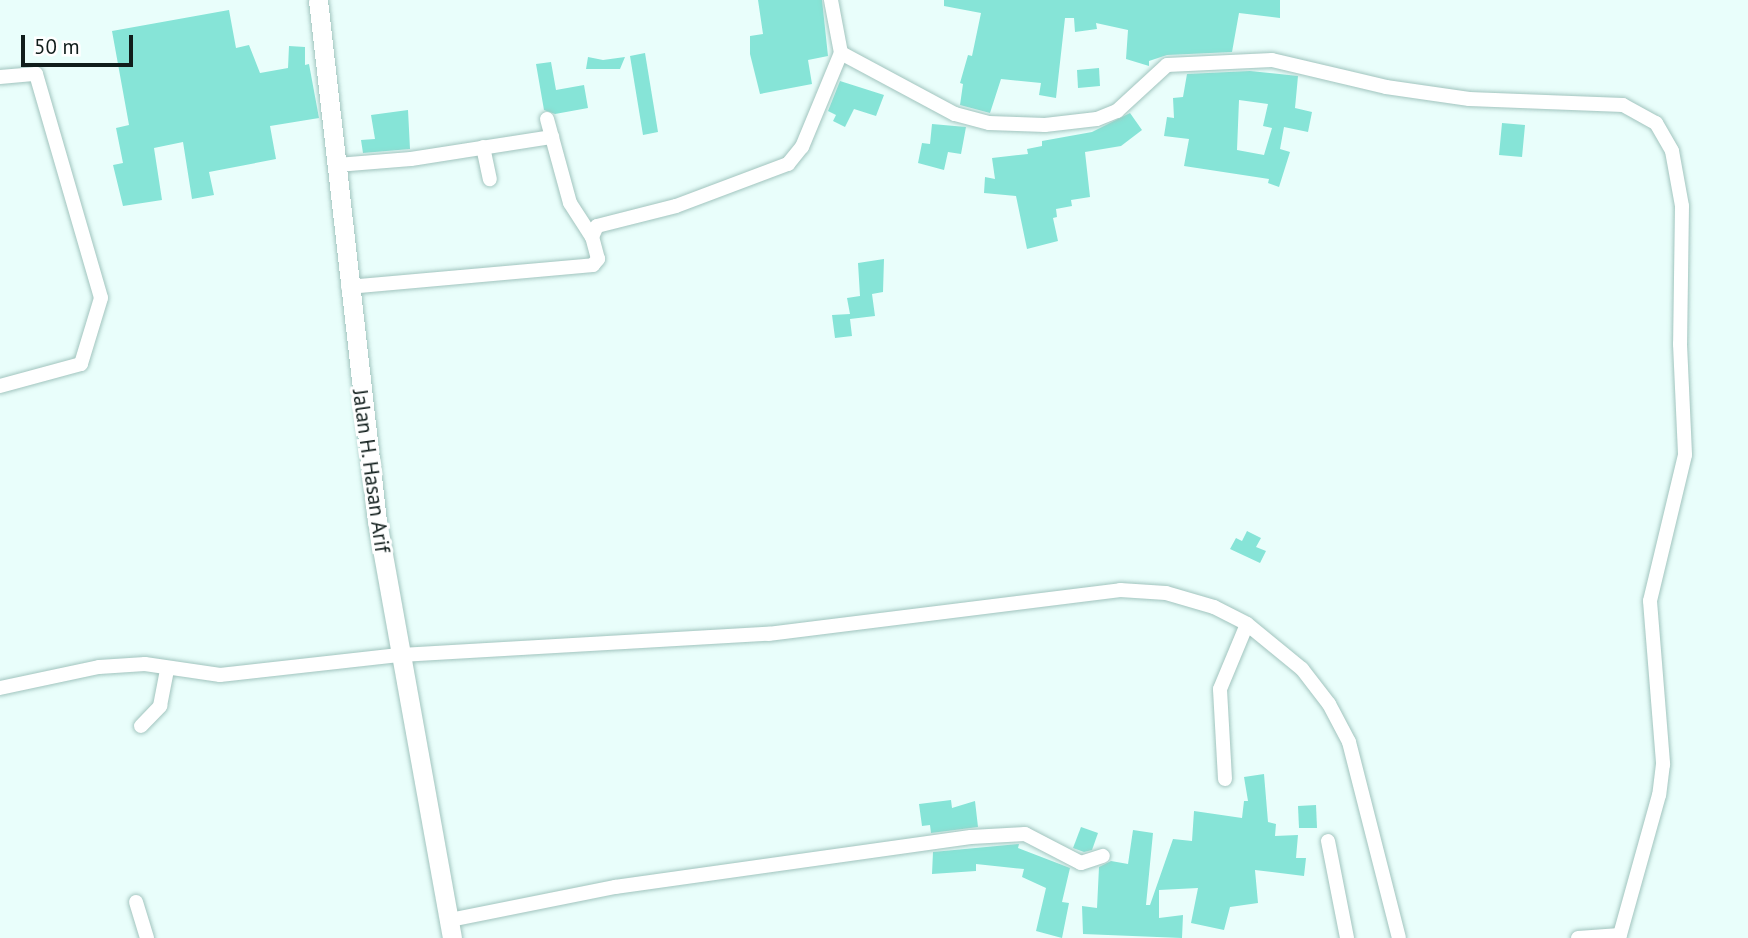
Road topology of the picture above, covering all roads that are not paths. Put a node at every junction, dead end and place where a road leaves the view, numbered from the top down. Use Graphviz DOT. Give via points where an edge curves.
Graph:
graph roads {
  1 [pos="318,0"];
  2 [pos="831,0"];
  3 [pos="841,53"];
  4 [pos="0,77"];
  5 [pos="547,120"];
  6 [pos="552,137"];
  7 [pos="483,146"];
  8 [pos="337,164"];
  9 [pos="490,179"];
  10 [pos="592,237"];
  11 [pos="348,287"];
  12 [pos="0,386"];
  13 [pos="1244,629"];
  14 [pos="400,660"];
  15 [pos="167,668"];
  16 [pos="0,688"];
  17 [pos="141,726"];
  18 [pos="1224,779"];
  19 [pos="1328,841"];
  20 [pos="1103,856"];
  21 [pos="136,902"];
  22 [pos="451,929"];
  23 [pos="1619,936"];
  24 [pos="147,938"];
  25 [pos="1347,938"];
  26 [pos="1399,938"];
  27 [pos="1578,938"];
  1 -- 8 [label="main road, Jalan H. Hasan Arif"];
  2 -- 3 [label="street"];
  3 -- 10 [label="street" via="802,147 788,164 676,206 597,226"];
  3 -- 23 [label="street" via="955,114 989,123 1045,125 1097,120 1117,111 1167,65 1272,60 1386,87 1469,99 1623,105 1656,122 1672,151 1682,206 1680,331 1685,455 1650,601 1663,764 1659,795"];
  4 -- 12 [label="street" via="36,74 100,298 81,364"];
  5 -- 6 [label="street"];
  6 -- 7 [label="street"];
  6 -- 10 [label="street" via="570,203"];
  7 -- 8 [label="street" via="411,159"];
  7 -- 9 [label="street"];
  8 -- 11 [label="main road, Jalan H. Hasan Arif"];
  10 -- 11 [label="street" via="597,259 593,265"];
  11 -- 14 [label="main road, Jalan H. Hasan Arif" via="377,521"];
  13 -- 14 [label="street" via="1214,607 1166,593 1120,590 768,634"];
  13 -- 18 [label="street" via="1218,709"];
  13 -- 26 [label="street" via="1302,669 1339,720 1349,742"];
  14 -- 15 [label="street" via="205,676"];
  14 -- 22 [label="main road, Jalan H. Hasan Arif"];
  15 -- 16 [label="street" via="145,664 99,667"];
  15 -- 17 [label="street" via="160,706"];
  19 -- 25 [label="street"];
  20 -- 22 [label="street" via="1081,863 1025,834 971,837 615,887"];
  21 -- 24 [label="street"];
  23 -- 27 [label="street"];
}
